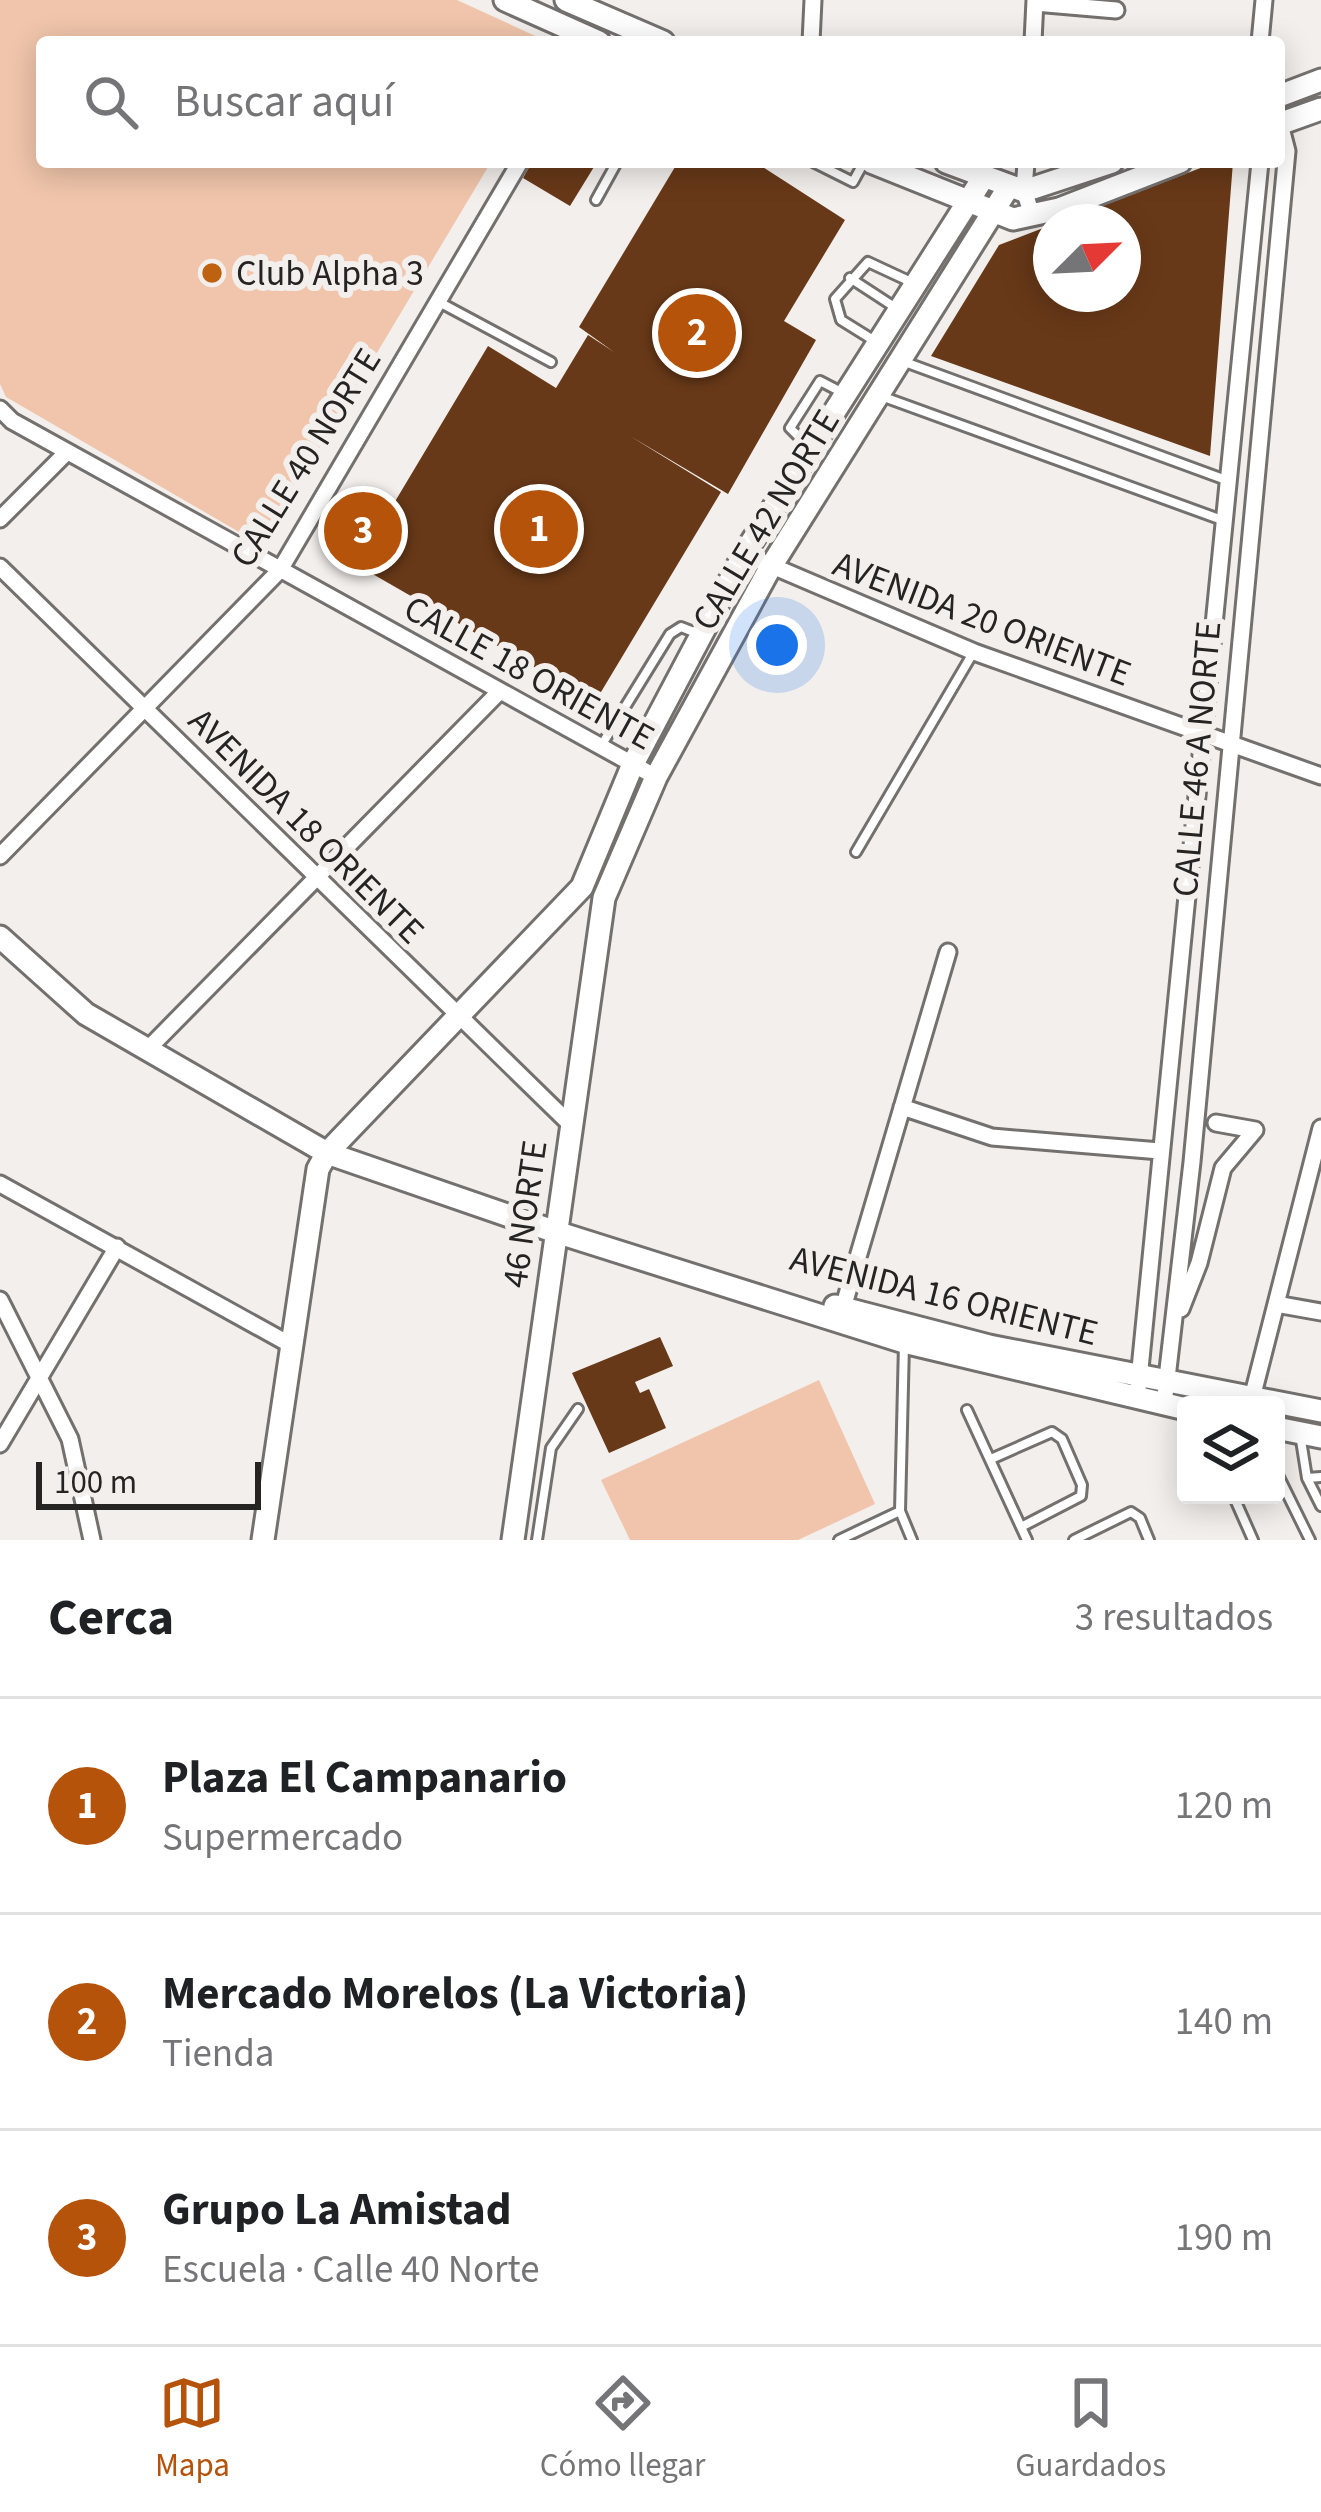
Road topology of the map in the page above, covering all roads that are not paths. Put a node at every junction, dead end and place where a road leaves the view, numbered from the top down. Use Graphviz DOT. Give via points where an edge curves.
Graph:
graph roads {
  1 [pos="505,0"];
  2 [pos="566,0"];
  3 [pos="813,0"];
  4 [pos="1264,0"];
  5 [pos="1035,2"];
  6 [pos="1116,10"];
  7 [pos="604,17"];
  8 [pos="583,36"];
  9 [pos="596,36"];
  10 [pos="649,36"];
  11 [pos="811,36"];
  12 [pos="1033,36"];
  13 [pos="1261,36"];
  14 [pos="1321,80"];
  15 [pos="1285,94"];
  16 [pos="1321,109"];
  17 [pos="1285,120"];
  18 [pos="1285,144"];
  19 [pos="516,168"];
  20 [pos="614,168"];
  21 [pos="825,168"];
  22 [pos="863,168"];
  23 [pos="882,168"];
  24 [pos="960,168"];
  25 [pos="1024,168"];
  26 [pos="1091,168"];
  27 [pos="1164,168"];
  28 [pos="1258,168"];
  29 [pos="983,178"];
  30 [pos="1016,189"];
  31 [pos="596,200"];
  32 [pos="969,203"];
  33 [pos="1068,204"];
  34 [pos="994,214"];
  35 [pos="1033,217"];
  36 [pos="850,278"];
  37 [pos="916,285"];
  38 [pos="438,301"];
  39 [pos="900,311"];
  40 [pos="1243,334"];
  41 [pos="1268,338"];
  42 [pos="879,344"];
  43 [pos="902,360"];
  44 [pos="551,362"];
  45 [pos="880,395"];
  46 [pos="0,409"];
  47 [pos="68,452"];
  48 [pos="1228,480"];
  49 [pos="0,519"];
  50 [pos="1223,520"];
  51 [pos="744,554"];
  52 [pos="1220,559"];
  53 [pos="1246,563"];
  54 [pos="0,567"];
  55 [pos="770,568"];
  56 [pos="280,570"];
  57 [pos="700,635"];
  58 [pos="974,652"];
  59 [pos="498,693"];
  60 [pos="145,710"];
  61 [pos="1201,734"];
  62 [pos="1228,743"];
  63 [pos="601,746"];
  64 [pos="633,764"];
  65 [pos="656,776"];
  66 [pos="1321,776"];
  67 [pos="856,852"];
  68 [pos="0,856"];
  69 [pos="316,878"];
  70 [pos="582,887"];
  71 [pos="604,898"];
  72 [pos="0,937"];
  73 [pos="948,952"];
  74 [pos="456,1015"];
  75 [pos="146,1051"];
  76 [pos="902,1107"];
  77 [pos="1216,1123"];
  78 [pos="572,1126"];
  79 [pos="1321,1128"];
  80 [pos="1160,1150"];
  81 [pos="327,1153"];
  82 [pos="1192,1162"];
  83 [pos="1223,1168"];
  84 [pos="0,1184"];
  85 [pos="556,1228"];
  86 [pos="117,1247"];
  87 [pos="0,1300"];
  88 [pos="1276,1304"];
  89 [pos="1321,1312"];
  90 [pos="841,1315"];
  91 [pos="1177,1316"];
  92 [pos="5,1322"];
  93 [pos="904,1342"];
  94 [pos="291,1345"];
  95 [pos="40,1376"];
  96 [pos="1138,1388"];
  97 [pos="1253,1396"];
  98 [pos="1173,1399"];
  99 [pos="1285,1404"];
  100 [pos="578,1409"];
  101 [pos="967,1410"];
  102 [pos="1321,1411"];
  103 [pos="1311,1435"];
  104 [pos="0,1444"];
  105 [pos="991,1459"];
  106 [pos="1321,1477"];
  107 [pos="1306,1478"];
  108 [pos="1285,1489"];
  109 [pos="1237,1504"];
  110 [pos="1321,1506"];
  111 [pos="899,1511"];
  112 [pos="1021,1527"];
  113 [pos="92,1540"];
  114 [pos="263,1540"];
  115 [pos="513,1540"];
  116 [pos="537,1540"];
  117 [pos="839,1540"];
  118 [pos="912,1540"];
  119 [pos="1027,1540"];
  120 [pos="1074,1540"];
  121 [pos="1149,1540"];
  122 [pos="1253,1540"];
  123 [pos="1310,1540"];
  1 -- 8 [label="main road"];
  2 -- 7 [label="main road"];
  3 -- 11 [label="street"];
  4 -- 13 [label="street"];
  5 -- 6 [label="street"];
  5 -- 12 [label="street"];
  7 -- 9 [label="street"];
  7 -- 10 [label="main road"];
  14 -- 15 [label="main road"];
  16 -- 17 [label="main road"];
  18 -- 41 [label="street, CALLE 46 A NORTE"];
  19 -- 38 [label="street, CALLE 40 NORTE"];
  20 -- 31 [label="lane"];
  21 -- 22 [label="lane" via="853,182"];
  23 -- 32 [label="main road"];
  24 -- 29 [label="main road"];
  25 -- 30 [label="street"];
  26 -- 30 [label="main road"];
  27 -- 33 [label="main road"];
  28 -- 40 [label="street, CALLE 46 A NORTE"];
  29 -- 30 [label="main road"];
  29 -- 32 [label="main road, CALLE 42 NORTE"];
  30 -- 34 [label="main road, CALLE 42 NORTE"];
  30 -- 35 [label="street"];
  32 -- 34 [label="main road"];
  32 -- 37 [label="main road, CALLE 42 NORTE"];
  34 -- 35 [label="main road"];
  34 -- 43 [label="main road, CALLE 42 NORTE"];
  36 -- 37 [label="lane" via="876,263"];
  36 -- 39 [label="lane"];
  36 -- 42 [label="lane" via="835,314"];
  37 -- 39 [label="main road, CALLE 42 NORTE"];
  38 -- 44 [label="lane"];
  38 -- 56 [label="street, CALLE 40 NORTE"];
  39 -- 42 [label="main road, CALLE 42 NORTE"];
  40 -- 41 [label="street"];
  40 -- 48 [label="street, CALLE 46 A NORTE"];
  41 -- 53 [label="street, CALLE 46 A NORTE"];
  42 -- 51 [label="main road, CALLE 42 NORTE"];
  43 -- 45 [label="main road, CALLE 42 NORTE"];
  43 -- 48 [label="lane"];
  45 -- 50 [label="lane"];
  45 -- 55 [label="main road, CALLE 42 NORTE"];
  46 -- 47 [label="street, CALLE 18 ORIENTE"];
  47 -- 49 [label="street"];
  47 -- 56 [label="street, CALLE 18 ORIENTE"];
  48 -- 50 [label="street, CALLE 46 A NORTE"];
  50 -- 52 [label="street, CALLE 46 A NORTE"];
  51 -- 55 [label="street, AVENIDA 20 ORIENTE"];
  51 -- 57 [label="main road, CALLE 42 NORTE"];
  52 -- 53 [label="street"];
  52 -- 61 [label="street, CALLE 46 A NORTE"];
  53 -- 62 [label="street, CALLE 46 A NORTE"];
  54 -- 60 [label="street, AVENIDA 18 ORIENTE"];
  55 -- 58 [label="street, AVENIDA 20 ORIENTE"];
  55 -- 65 [label="main road, CALLE 42 NORTE"];
  56 -- 59 [label="street, CALLE 18 ORIENTE"];
  56 -- 60 [label="street, CALLE 40 NORTE"];
  57 -- 63 [label="lane" via="681,627 670,634"];
  57 -- 64 [label="main road, CALLE 42 NORTE"];
  58 -- 61 [label="street, AVENIDA 20 ORIENTE"];
  58 -- 67 [label="lane"];
  59 -- 63 [label="street, CALLE 18 ORIENTE"];
  59 -- 69 [label="street"];
  60 -- 68 [label="street, CALLE 40 NORTE"];
  60 -- 69 [label="street, AVENIDA 18 ORIENTE"];
  61 -- 62 [label="street, AVENIDA 20 ORIENTE"];
  61 -- 80 [label="street, CALLE 46 A NORTE"];
  62 -- 66 [label="street, AVENIDA 20 ORIENTE"];
  62 -- 82 [label="street, CALLE 46 A NORTE"];
  63 -- 64 [label="street, CALLE 18 ORIENTE"];
  64 -- 65 [label="street, CALLE 18 ORIENTE"];
  64 -- 70 [label="main road, CALLE 42 NORTE"];
  65 -- 71 [label="main road, CALLE 42 NORTE"];
  69 -- 74 [label="street, AVENIDA 18 ORIENTE"];
  69 -- 75 [label="street"];
  70 -- 71 [label="main road"];
  70 -- 74 [label="main road"];
  71 -- 78 [label="main road, 46 NORTE"];
  72 -- 75 [label="main road, AVENIDA 16 ORIENTE" via="69,1002"];
  73 -- 76 [label="street"];
  74 -- 78 [label="street, AVENIDA 18 ORIENTE"];
  74 -- 81 [label="main road"];
  75 -- 81 [label="main road, AVENIDA 16 ORIENTE"];
  76 -- 80 [label="street" via="992,1137"];
  76 -- 90 [label="street"];
  77 -- 83 [label="street" via="1255,1130"];
  78 -- 85 [label="main road, 46 NORTE"];
  79 -- 88 [label="street"];
  80 -- 96 [label="street, CALLE 46 A NORTE"];
  81 -- 85 [label="main road, AVENIDA 16 ORIENTE"];
  81 -- 94 [label="main road" via="312,1189"];
  82 -- 83 [label="street"];
  82 -- 91 [label="street, CALLE 46 A NORTE"];
  83 -- 91 [label="street"];
  84 -- 86 [label="street"];
  85 -- 90 [label="main road, AVENIDA 16 ORIENTE"];
  85 -- 115 [label="main road, 46 NORTE"];
  86 -- 94 [label="street"];
  86 -- 95 [label="street"];
  87 -- 92 [label="street"];
  88 -- 89 [label="street"];
  88 -- 97 [label="street"];
  90 -- 93 [label="main road, AVENIDA 16 ORIENTE"];
  90 -- 96 [label="main road, AVENIDA 16 ORIENTE"];
  91 -- 98 [label="street, CALLE 46 A NORTE"];
  92 -- 95 [label="street"];
  93 -- 96 [label="main road, AVENIDA 16 ORIENTE"];
  93 -- 111 [label="lane"];
  94 -- 114 [label="main road"];
  95 -- 104 [label="street"];
  95 -- 113 [label="street" via="76,1458"];
  96 -- 98 [label="main road, AVENIDA 16 ORIENTE"];
  99 -- 102 [label="main road, AVENIDA 16 ORIENTE"];
  100 -- 116 [label="lane" via="551,1448"];
  101 -- 105 [label="lane"];
  103 -- 107 [label="lane"];
  105 -- 112 [label="lane"];
  105 -- 112 [label="lane" via="1052,1432 1077,1473 1081,1496"];
  106 -- 107 [label="lane"];
  107 -- 110 [label="lane"];
  108 -- 123 [label="lane"];
  109 -- 122 [label="lane"];
  111 -- 117 [label="lane"];
  111 -- 118 [label="lane"];
  112 -- 119 [label="lane"];
  120 -- 121 [label="lane" via="1131,1512"];
}
